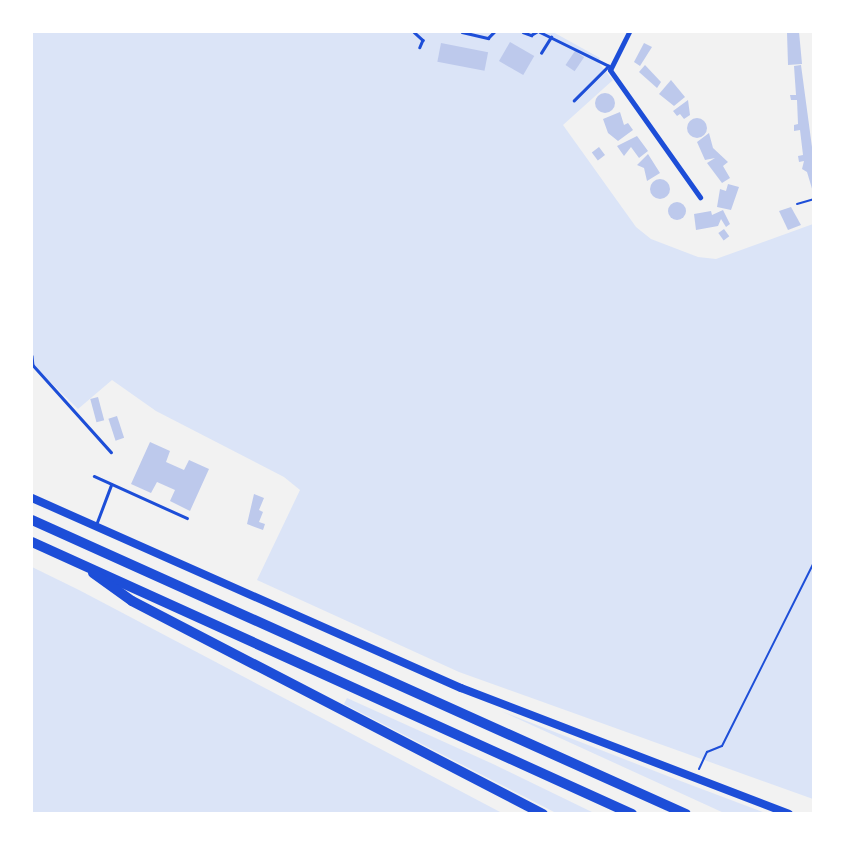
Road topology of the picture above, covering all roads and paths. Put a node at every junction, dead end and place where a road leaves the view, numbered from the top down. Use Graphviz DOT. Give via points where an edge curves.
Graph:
graph roads {
  1 [pos="414,32"];
  2 [pos="462,32"];
  3 [pos="494,32"];
  4 [pos="523,32"];
  5 [pos="538,32"];
  6 [pos="629,32"];
  7 [pos="551,37"];
  8 [pos="420,47"];
  9 [pos="541,53"];
  10 [pos="609,66"];
  11 [pos="574,101"];
  12 [pos="699,197"];
  13 [pos="814,199"];
  14 [pos="797,204"];
  15 [pos="32,356"];
  16 [pos="111,452"];
  17 [pos="94,476"];
  18 [pos="112,484"];
  19 [pos="32,498"];
  20 [pos="187,518"];
  21 [pos="32,520"];
  22 [pos="96,524"];
  23 [pos="32,542"];
  24 [pos="814,562"];
  25 [pos="85,566"];
  26 [pos="696,778"];
  27 [pos="543,814"];
  28 [pos="632,814"];
  29 [pos="686,814"];
  30 [pos="789,814"];
  1 -- 8 [label="lane" via="423,40"];
  2 -- 3 [label="lane" via="488,38"];
  4 -- 5 [label="lane"];
  5 -- 7 [label="lane"];
  6 -- 10 [label="street"];
  7 -- 9 [label="lane"];
  7 -- 10 [label="lane"];
  10 -- 11 [label="lane"];
  10 -- 12 [label="street"];
  13 -- 14 [label="path"];
  15 -- 16 [label="lane" via="33,365"];
  17 -- 18 [label="lane"];
  18 -- 20 [label="lane"];
  18 -- 22 [label="lane"];
  19 -- 22 [label="main road"];
  21 -- 29 [label="highway"];
  22 -- 26 [label="main road" via="461,688"];
  23 -- 25 [label="highway"];
  24 -- 26 [label="path" via="722,746 707,752"];
  25 -- 27 [label="highway" via="132,601"];
  25 -- 28 [label="highway"];
  26 -- 30 [label="main road"];
}
